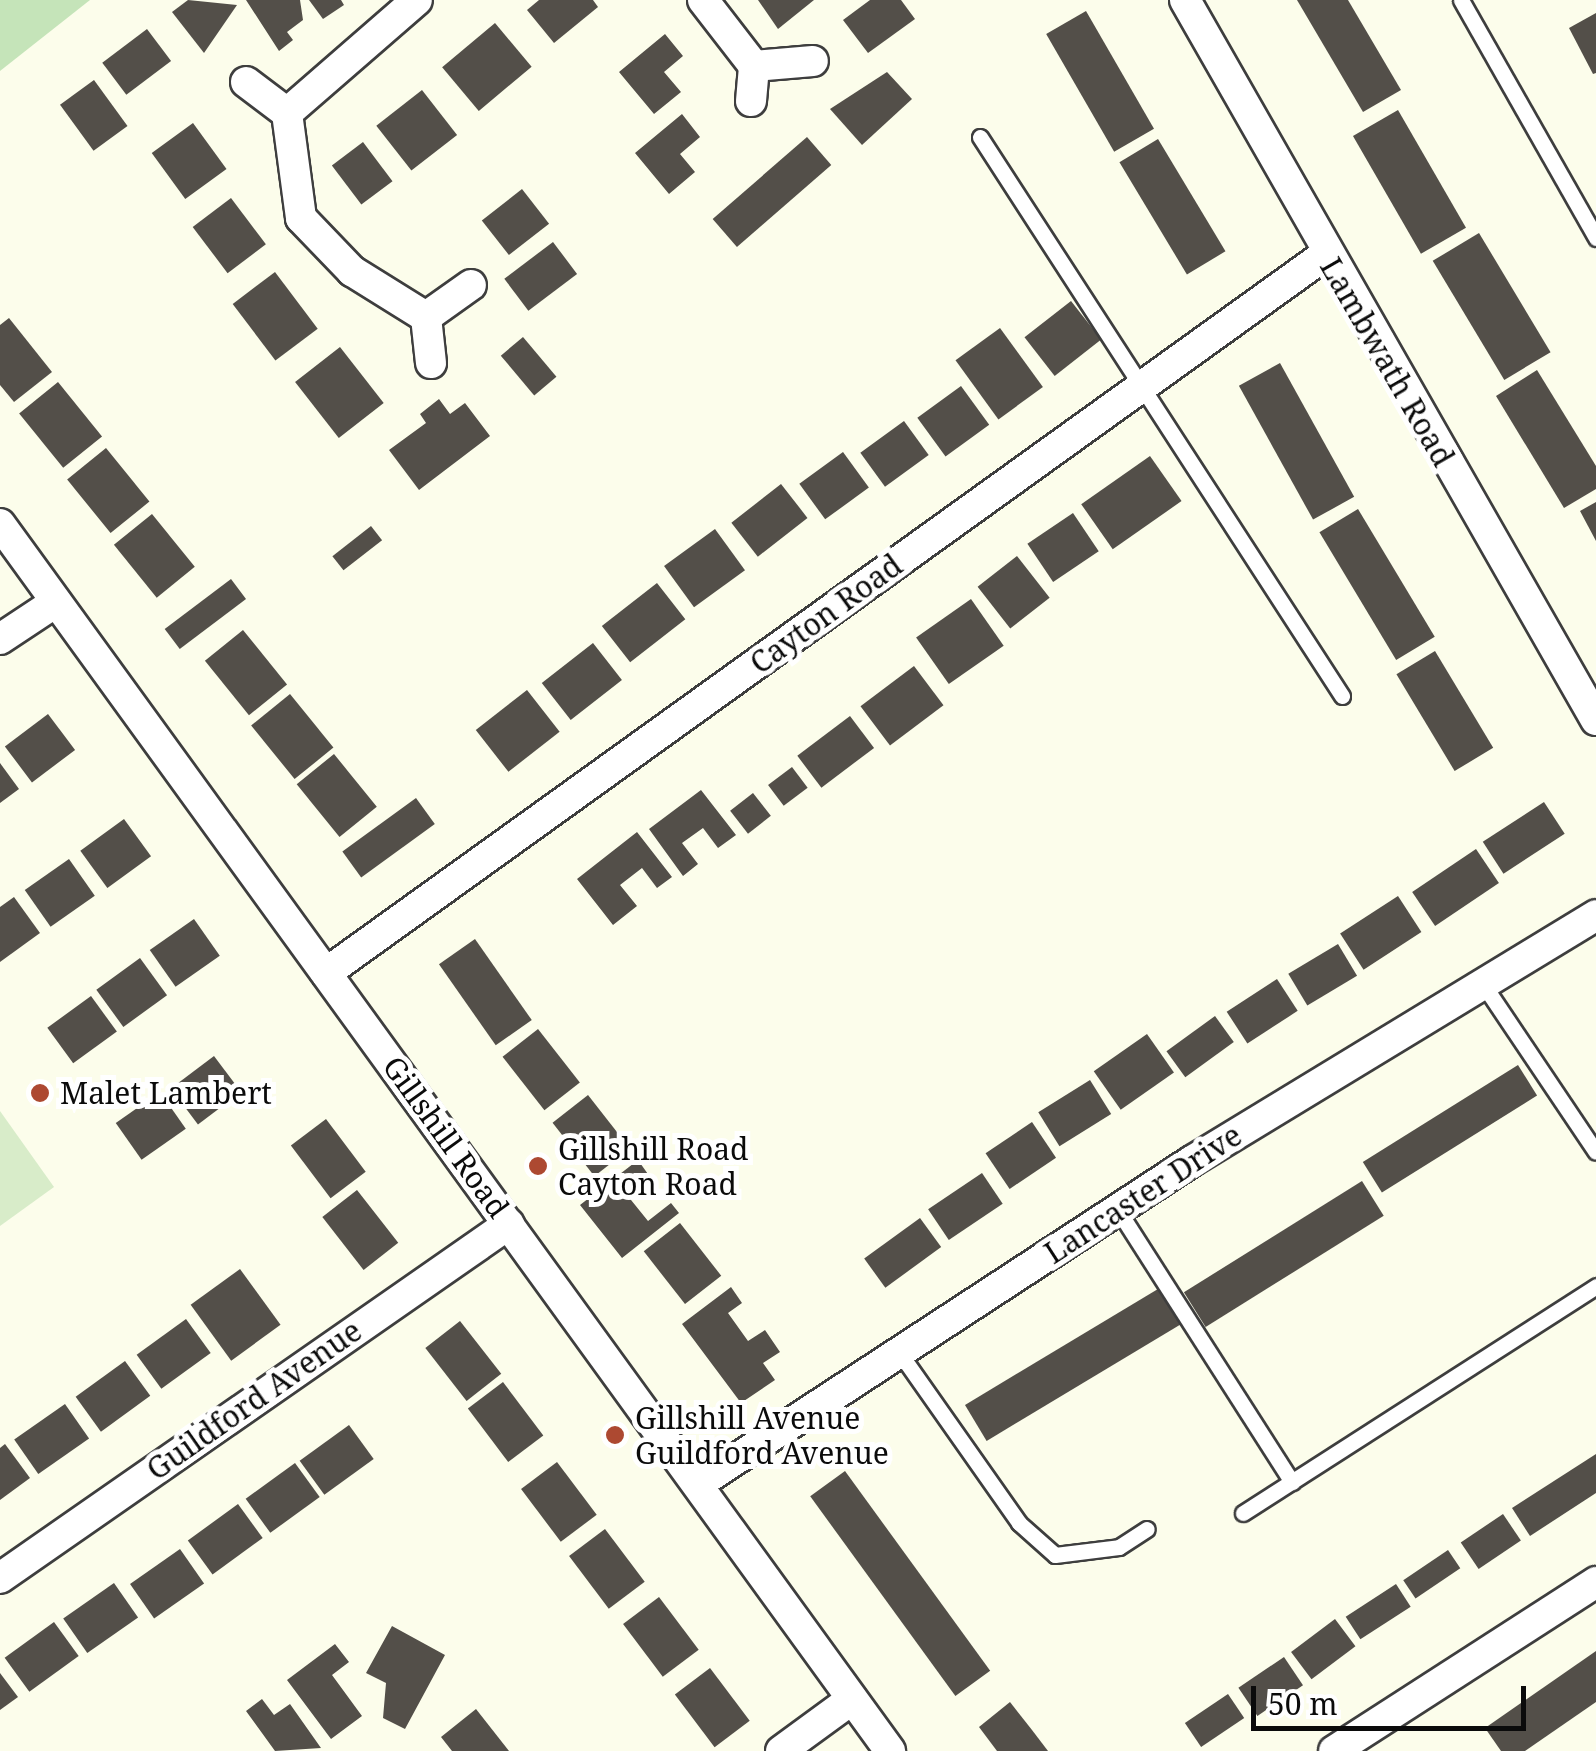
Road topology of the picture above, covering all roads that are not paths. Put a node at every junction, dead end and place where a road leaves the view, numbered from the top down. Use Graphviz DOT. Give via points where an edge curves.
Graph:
graph roads {
  1 [pos="417,0"];
  2 [pos="703,0"];
  3 [pos="1185,0"];
  4 [pos="1461,0"];
  5 [pos="813,61"];
  6 [pos="754,66"];
  7 [pos="246,82"];
  8 [pos="751,101"];
  9 [pos="288,113"];
  10 [pos="980,137"];
  11 [pos="1596,238"];
  12 [pos="1325,254"];
  13 [pos="471,285"];
  14 [pos="426,317"];
  15 [pos="431,363"];
  16 [pos="1142,386"];
  17 [pos="0,524"];
  18 [pos="56,602"];
  19 [pos="0,640"];
  20 [pos="1342,696"];
  21 [pos="1596,720"];
  22 [pos="1596,915"];
  23 [pos="326,973"];
  24 [pos="1484,984"];
  25 [pos="1596,1152"];
  26 [pos="1118,1210"];
  27 [pos="509,1224"];
  28 [pos="1596,1286"];
  29 [pos="899,1352"];
  30 [pos="1292,1482"];
  31 [pos="698,1484"];
  32 [pos="1243,1513"];
  33 [pos="1147,1530"];
  34 [pos="0,1578"];
  35 [pos="1596,1582"];
  36 [pos="852,1699"];
  37 [pos="782,1751"];
  38 [pos="890,1751"];
  39 [pos="1334,1751"];
  1 -- 9 [label="street"];
  2 -- 6 [label="street"];
  3 -- 12 [label="street, Lambwath Road"];
  4 -- 11 [label="lane"];
  5 -- 6 [label="street"];
  6 -- 8 [label="street"];
  7 -- 9 [label="street"];
  9 -- 14 [label="street" via="300,218 352,272"];
  10 -- 16 [label="lane"];
  12 -- 16 [label="street, Cayton Road"];
  12 -- 21 [label="street, Lambwath Road"];
  13 -- 14 [label="street"];
  14 -- 15 [label="street"];
  16 -- 20 [label="lane"];
  16 -- 23 [label="street, Cayton Road"];
  17 -- 18 [label="street, Gillshill Road"];
  18 -- 19 [label="street"];
  18 -- 23 [label="street, Gillshill Road"];
  22 -- 24 [label="street, Lancaster Drive"];
  23 -- 27 [label="street, Gillshill Road"];
  24 -- 25 [label="lane"];
  24 -- 26 [label="street, Lancaster Drive"];
  26 -- 29 [label="street, Lancaster Drive"];
  26 -- 30 [label="lane"];
  27 -- 31 [label="street, Gillshill Road"];
  27 -- 34 [label="street, Guildford Avenue"];
  28 -- 30 [label="lane"];
  29 -- 31 [label="street, Lancaster Drive"];
  29 -- 33 [label="lane" via="1019,1523 1055,1555 1118,1547"];
  30 -- 32 [label="lane"];
  31 -- 36 [label="street, Gillshill Road"];
  35 -- 39 [label="street"];
  36 -- 37 [label="street"];
  36 -- 38 [label="street, Gillshill Road"];
}
